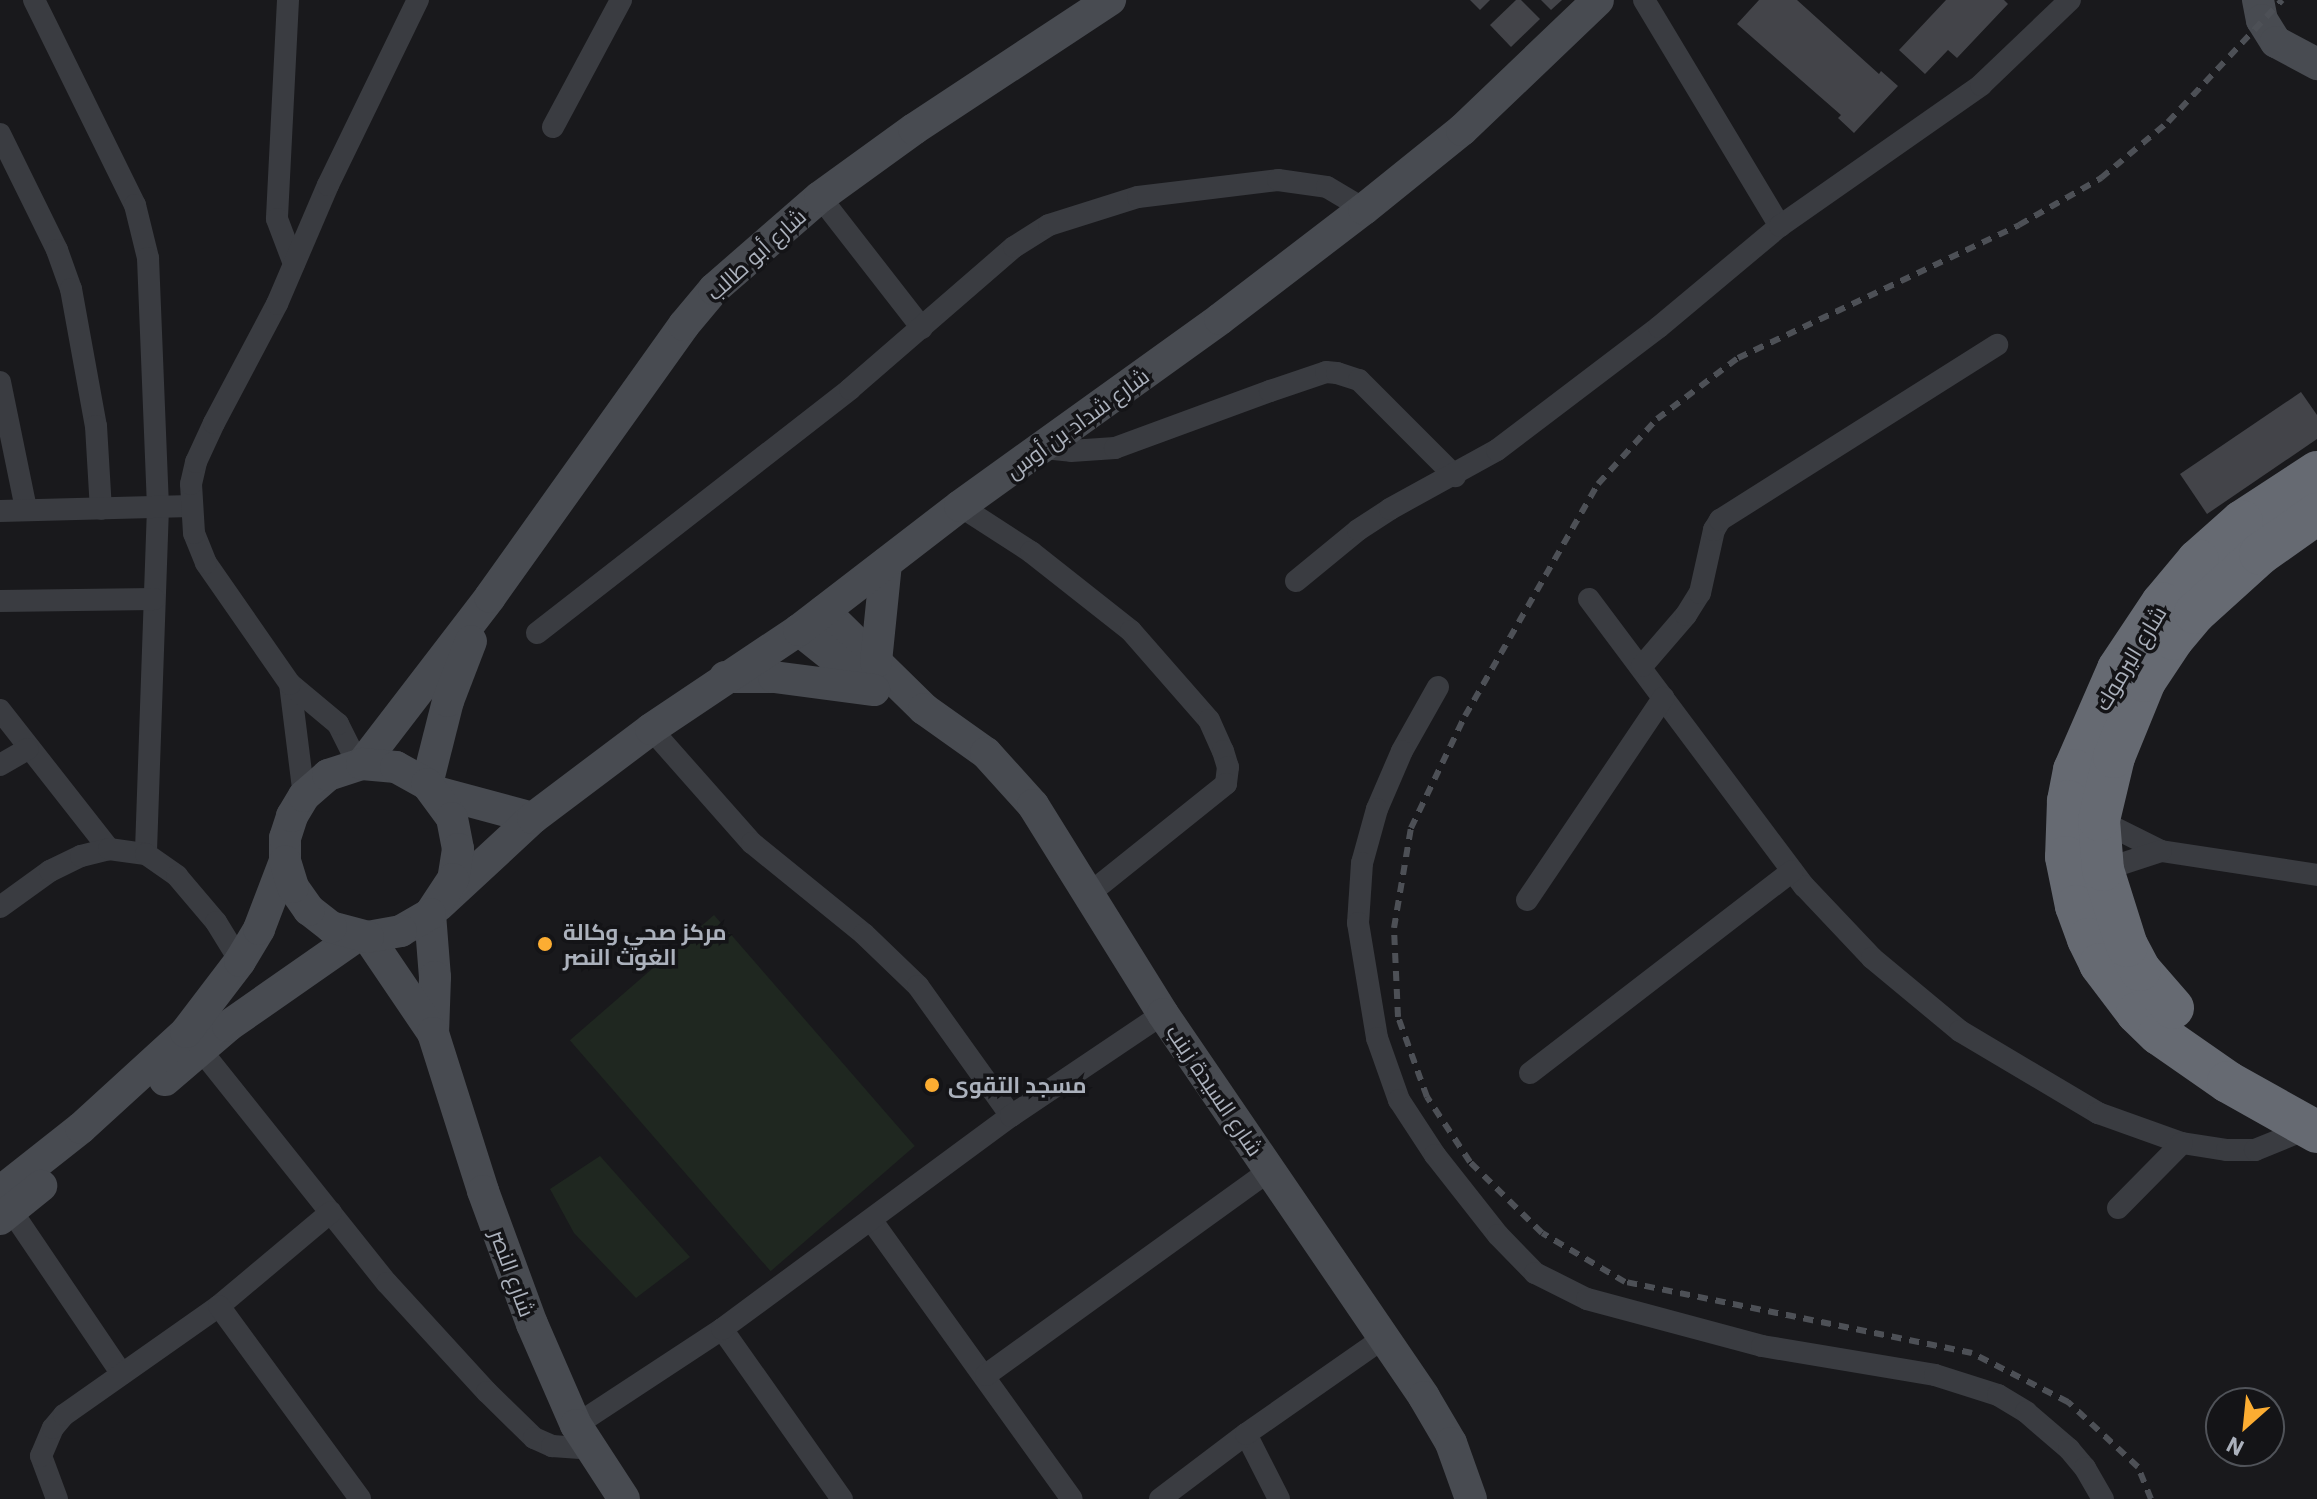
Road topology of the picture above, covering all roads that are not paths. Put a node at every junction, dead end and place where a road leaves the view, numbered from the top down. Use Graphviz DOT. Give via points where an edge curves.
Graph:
graph roads {
  1 [pos="34,0"];
  2 [pos="288,0"];
  3 [pos="418,0"];
  4 [pos="621,0"];
  5 [pos="1110,0"];
  6 [pos="1598,0"];
  7 [pos="1644,0"];
  8 [pos="2070,0"];
  9 [pos="2258,0"];
  10 [pos="2278,0"];
  11 [pos="2317,42"];
  12 [pos="2317,64"];
  13 [pos="553,127"];
  14 [pos="0,134"];
  15 [pos="820,197"];
  16 [pos="1364,209"];
  17 [pos="1780,226"];
  18 [pos="294,264"];
  19 [pos="922,328"];
  20 [pos="1997,345"];
  21 [pos="0,382"];
  22 [pos="1044,448"];
  23 [pos="2317,472"];
  24 [pos="1455,476"];
  25 [pos="191,506"];
  26 [pos="960,506"];
  27 [pos="158,507"];
  28 [pos="26,509"];
  29 [pos="101,509"];
  30 [pos="0,511"];
  31 [pos="2317,514"];
  32 [pos="886,564"];
  33 [pos="1296,581"];
  34 [pos="490,597"];
  35 [pos="154,599"];
  36 [pos="1589,599"];
  37 [pos="0,601"];
  38 [pos="812,620"];
  39 [pos="537,633"];
  40 [pos="1642,666"];
  41 [pos="875,676"];
  42 [pos="725,677"];
  43 [pos="290,684"];
  44 [pos="1438,687"];
  45 [pos="1663,698"];
  46 [pos="0,710"];
  47 [pos="651,729"];
  48 [pos="28,749"];
  49 [pos="360,764"];
  50 [pos="0,765"];
  51 [pos="431,788"];
  52 [pos="304,796"];
  53 [pos="533,818"];
  54 [pos="2099,820"];
  55 [pos="109,849"];
  56 [pos="2161,851"];
  57 [pos="146,854"];
  58 [pos="285,861"];
  59 [pos="2103,870"];
  60 [pos="1792,871"];
  61 [pos="2317,875"];
  62 [pos="1090,893"];
  63 [pos="1527,900"];
  64 [pos="0,907"];
  65 [pos="434,910"];
  66 [pos="216,922"];
  67 [pos="259,929"];
  68 [pos="362,936"];
  69 [pos="240,961"];
  70 [pos="1163,1014"];
  71 [pos="433,1033"];
  72 [pos="194,1041"];
  73 [pos="1530,1073"];
  74 [pos="1011,1116"];
  75 [pos="2314,1121"];
  76 [pos="2182,1143"];
  77 [pos="1269,1171"];
  78 [pos="2,1204"];
  79 [pos="2118,1208"];
  80 [pos="331,1212"];
  81 [pos="872,1221"];
  82 [pos="219,1306"];
  83 [pos="722,1329"];
  84 [pos="1385,1337"];
  85 [pos="122,1374"];
  86 [pos="986,1375"];
  87 [pos="1246,1434"];
  88 [pos="584,1437"];
  89 [pos="1272,1495"];
  90 [pos="57,1499"];
  91 [pos="360,1499"];
  92 [pos="624,1499"];
  93 [pos="842,1499"];
  94 [pos="1072,1499"];
  95 [pos="1160,1499"];
  96 [pos="1471,1499"];
  97 [pos="2103,1499"];
  1 -- 27 [label="street" via="141,227 151,287"];
  2 -- 18 [label="street" via="277,219"];
  3 -- 18 [label="street"];
  4 -- 13 [label="street"];
  5 -- 15 [label="street, شارع أبو طالب"];
  6 -- 16 [label="street, شارع شداد بن أوس" via="1462,130"];
  7 -- 17 [label="street"];
  8 -- 17 [label="street" via="1981,85"];
  9 -- 12 [label="street" via="2262,20 2276,42"];
  10 -- 11 [label="street" via="2295,30"];
  14 -- 29 [label="street" via="71,289 96,426"];
  15 -- 19 [label="street"];
  15 -- 34 [label="street, شارع أبو طالب" via="697,308"];
  16 -- 19 [label="street" via="1327,187 1278,180 1165,193 1092,209 1031,235"];
  16 -- 22 [label="street, شارع شداد بن أوس"];
  17 -- 24 [label="street" via="1659,327"];
  18 -- 25 [label="street" via="196,462"];
  19 -- 39 [label="street"];
  20 -- 40 [label="street" via="1720,520 1700,593"];
  21 -- 28 [label="street"];
  22 -- 24 [label="street" via="1115,448 1326,372 1359,380"];
  22 -- 26 [label="street, شارع شداد بن أوس"];
  23 -- 75 [label="highway, شارع اليرموك" via="2242,521 2198,560 2118,669 2074,770 2066,857 2088,939 2137,1013 2217,1075"];
  24 -- 33 [label="street" via="1418,492 1358,530"];
  25 -- 27 [label="street"];
  25 -- 43 [label="street" via="206,563"];
  26 -- 32 [label="street, شارع شداد بن أوس"];
  26 -- 62 [label="street" via="1031,552 1131,631 1209,720 1223,751 1226,784"];
  27 -- 29 [label="street"];
  27 -- 35 [label="street"];
  28 -- 29 [label="street"];
  28 -- 30 [label="street"];
  31 -- 54 [label="highway, شارع اليرموك" via="2230,580 2157,660 2114,757"];
  32 -- 38 [label="street, شارع شداد بن أوس"];
  32 -- 41 [label="street"];
  34 -- 49 [label="street, شارع أبو طالب"];
  34 -- 51 [label="street, شارع أبو طالب" via="456,676"];
  35 -- 37 [label="street"];
  35 -- 57 [label="street"];
  36 -- 40 [label="street"];
  38 -- 41 [label="street, شارع السيدة زينب"];
  38 -- 42 [label="street, شارع شداد بن أوس"];
  40 -- 45 [label="street"];
  41 -- 42 [label="street"];
  41 -- 62 [label="street, شارع السيدة زينب" via="1000,766 1033,805"];
  42 -- 47 [label="street, شارع شداد بن أوس"];
  43 -- 49 [label="street" via="338,724"];
  43 -- 52 [label="street"];
  44 -- 97 [label="street" via="1377,809 1362,863 1358,923 1377,1038 1399,1100 1498,1235 1535,1273 1587,1299 1732,1339 1935,1375 1998,1395 2069,1449"];
  45 -- 60 [label="street"];
  45 -- 63 [label="street"];
  46 -- 48 [label="street"];
  47 -- 53 [label="street, شارع شداد بن أوس"];
  47 -- 74 [label="street" via="752,843 864,934 918,986"];
  48 -- 50 [label="street"];
  48 -- 55 [label="street"];
  49 -- 51 [label="street" via="396,767"];
  49 -- 52 [label="street" via="328,775"];
  51 -- 53 [label="street"];
  51 -- 65 [label="street" via="452,818 458,849 453,879"];
  52 -- 58 [label="street" via="285,838"];
  53 -- 65 [label="street, شارع شداد بن أوس"];
  54 -- 56 [label="street"];
  54 -- 59 [label="highway, شارع اليرموك"];
  55 -- 57 [label="street"];
  55 -- 64 [label="street" via="50,871"];
  56 -- 59 [label="street"];
  56 -- 61 [label="street"];
  57 -- 66 [label="street" via="177,876"];
  58 -- 67 [label="street"];
  58 -- 68 [label="street" via="293,887 309,910 331,927"];
  59 -- 75 [label="highway, شارع اليرموك" via="2115,919 2155,990"];
  60 -- 73 [label="street"];
  60 -- 76 [label="street" via="1872,958 1960,1031 2098,1113"];
  62 -- 70 [label="street, شارع السيدة زينب"];
  65 -- 68 [label="street" via="401,931"];
  65 -- 71 [label="street, شارع النصر"];
  66 -- 67 [label="street" via="241,931"];
  66 -- 69 [label="street"];
  67 -- 69 [label="street"];
  68 -- 71 [label="street, شارع النصر"];
  68 -- 72 [label="street" via="228,1026"];
  69 -- 72 [label="street"];
  70 -- 74 [label="street"];
  70 -- 77 [label="street, شارع السيدة زينب"];
  71 -- 88 [label="street, شارع النصر" via="507,1256"];
  72 -- 78 [label="street"];
  72 -- 80 [label="street"];
  74 -- 81 [label="street"];
  75 -- 76 [label="street" via="2255,1150"];
  76 -- 79 [label="street"];
  77 -- 84 [label="street, شارع السيدة زينب"];
  77 -- 86 [label="street"];
  78 -- 85 [label="street"];
  80 -- 82 [label="street"];
  80 -- 88 [label="street" via="387,1283 527,1432 552,1446"];
  81 -- 83 [label="street"];
  81 -- 86 [label="street"];
  82 -- 85 [label="street"];
  82 -- 91 [label="street"];
  83 -- 88 [label="street"];
  83 -- 93 [label="street"];
  84 -- 87 [label="street"];
  84 -- 96 [label="street, شارع السيدة زينب" via="1451,1443"];
  85 -- 90 [label="street" via="64,1415 43,1444 43,1468"];
  86 -- 94 [label="street"];
  87 -- 89 [label="street"];
  87 -- 95 [label="street"];
  88 -- 92 [label="street, شارع النصر"];
}
